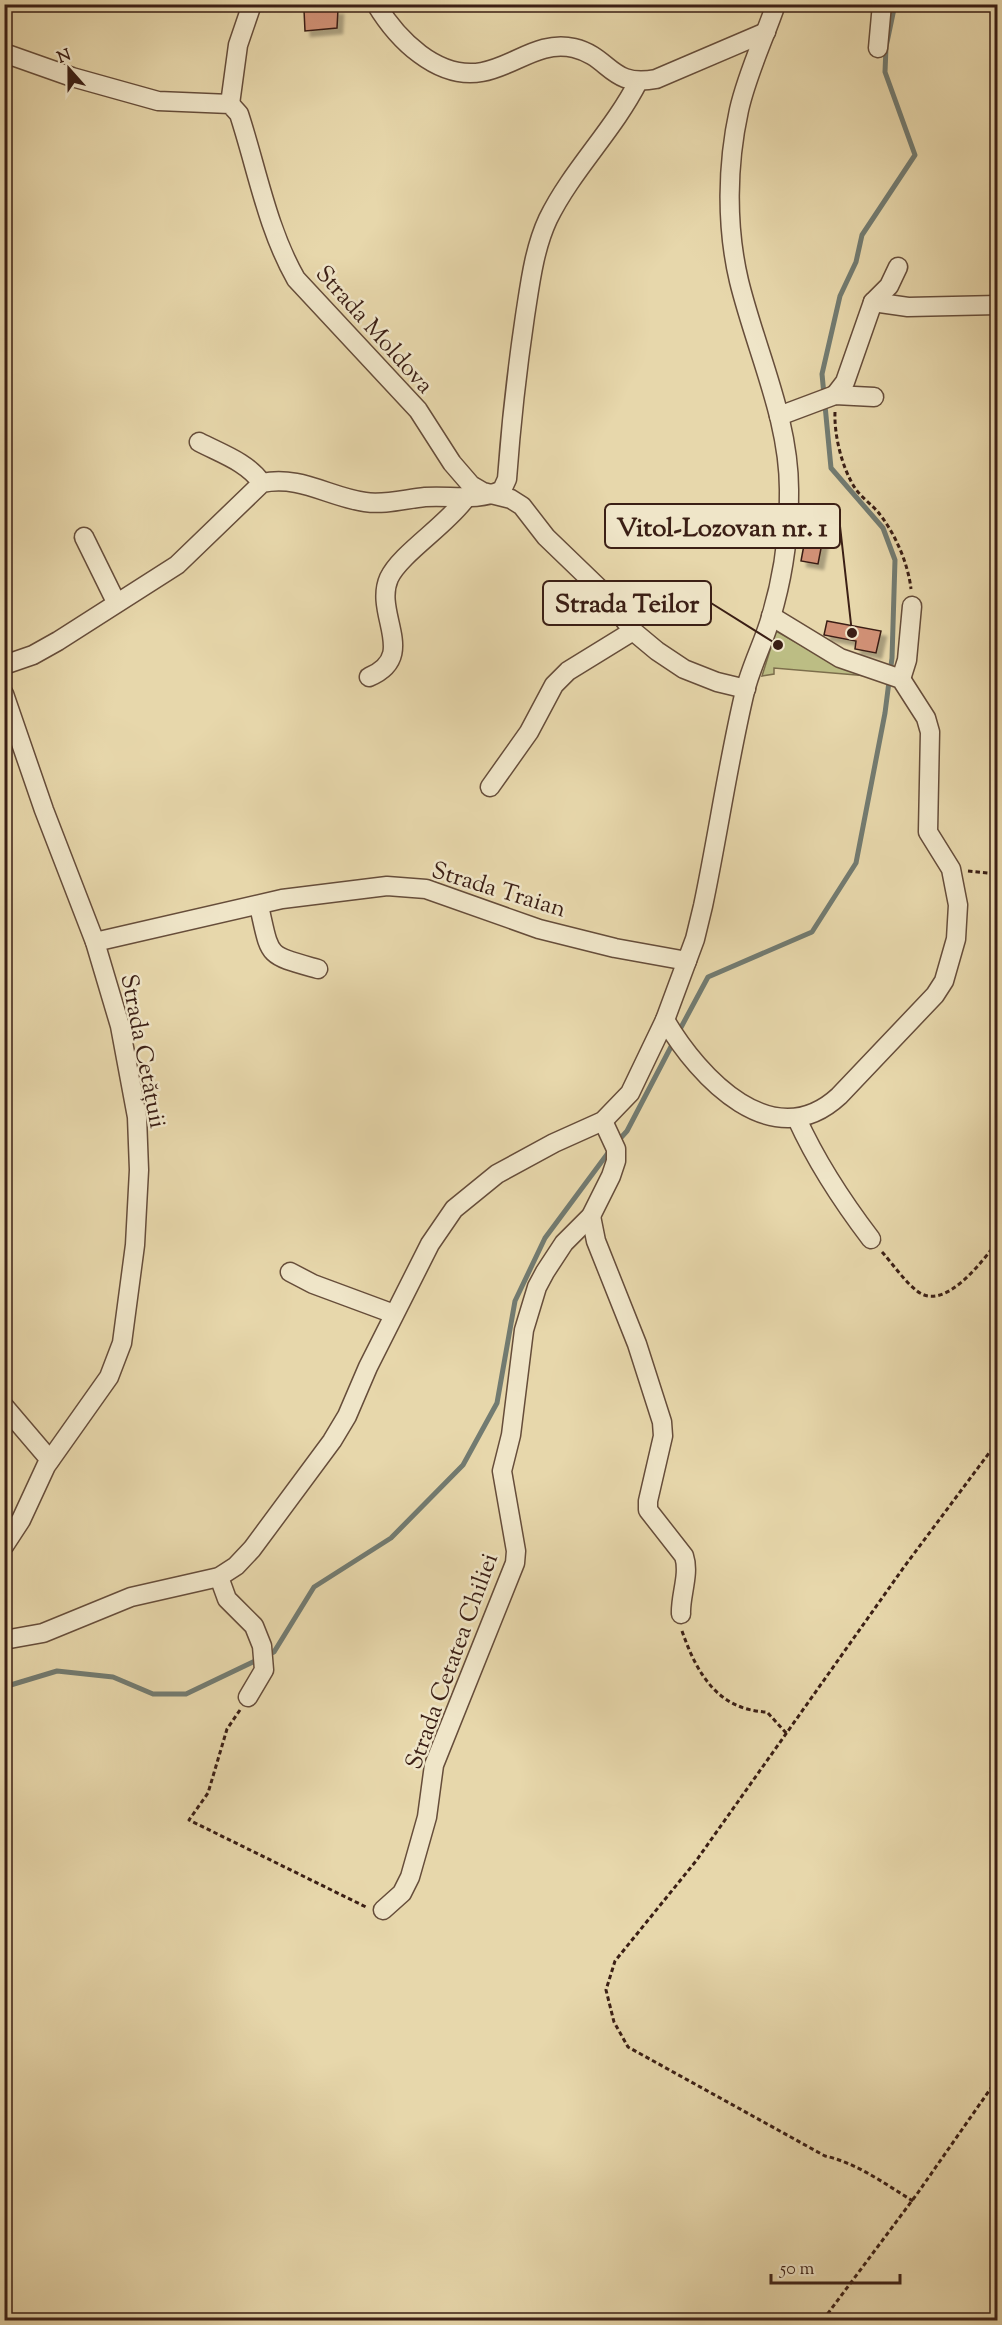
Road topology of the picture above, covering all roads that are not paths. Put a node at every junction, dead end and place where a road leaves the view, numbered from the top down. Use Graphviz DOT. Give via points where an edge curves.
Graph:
graph roads {
  1 [pos="252,4"];
  2 [pos="376,4"];
  3 [pos="776,4"];
  4 [pos="882,4"];
  5 [pos="766,32"];
  6 [pos="878,48"];
  7 [pos="4,53"];
  8 [pos="638,82"];
  9 [pos="230,104"];
  10 [pos="898,267"];
  11 [pos="873,302"];
  12 [pos="998,305"];
  13 [pos="835,395"];
  14 [pos="874,397"];
  15 [pos="779,416"];
  16 [pos="199,442"];
  17 [pos="262,483"];
  18 [pos="494,494"];
  19 [pos="466,498"];
  20 [pos="84,537"];
  21 [pos="116,602"];
  22 [pos="912,606"];
  23 [pos="771,616"];
  24 [pos="633,631"];
  25 [pos="4,665"];
  26 [pos="369,677"];
  27 [pos="902,679"];
  28 [pos="746,689"];
  29 [pos="4,694"];
  30 [pos="490,788"];
  31 [pos="259,906"];
  32 [pos="95,942"];
  33 [pos="687,961"];
  34 [pos="318,969"];
  35 [pos="672,1032"];
  36 [pos="797,1119"];
  37 [pos="610,1135"];
  38 [pos="591,1216"];
  39 [pos="871,1239"];
  40 [pos="290,1272"];
  41 [pos="394,1314"];
  42 [pos="4,1406"];
  43 [pos="50,1460"];
  44 [pos="4,1546"];
  45 [pos="219,1577"];
  46 [pos="681,1614"];
  47 [pos="4,1640"];
  48 [pos="248,1697"];
  49 [pos="383,1910"];
  1 -- 9 [label="street" via="238,45"];
  2 -- 8 [label="street" via="406,43 424,57 453,69 483,72 557,46 575,48 621,78"];
  3 -- 5 [label="street"];
  4 -- 6 [label="street"];
  5 -- 8 [label="street" via="656,79"];
  5 -- 15 [label="street" via="740,108 733,151 731,234 739,280"];
  7 -- 9 [label="street" via="158,101"];
  8 -- 18 [label="street" via="553,212 541,238 533,264 517,373 507,479 502,490"];
  9 -- 18 [label="street, Strada Moldova" via="239,114 263,198 296,279 417,410 461,476 471,485"];
  10 -- 11 [label="street" via="889,286"];
  11 -- 12 [label="street" via="908,307"];
  11 -- 13 [label="street" via="844,382"];
  13 -- 14 [label="street"];
  13 -- 15 [label="street"];
  15 -- 23 [label="street" via="789,492 782,574"];
  16 -- 17 [label="street" via="253,471"];
  17 -- 19 [label="street" via="292,481 364,502"];
  17 -- 21 [label="street" via="177,565"];
  18 -- 19 [label="street"];
  18 -- 24 [label="street, Strada Moldova" via="522,506 546,537 602,591"];
  19 -- 26 [label="street" via="389,579 386,590 391,662"];
  20 -- 21 [label="street"];
  21 -- 25 [label="street" via="58,641"];
  22 -- 27 [label="street"];
  23 -- 27 [label="street" via="840,658"];
  23 -- 28 [label="street"];
  24 -- 28 [label="street, Strada Moldova" via="684,669"];
  24 -- 30 [label="street" via="568,671 554,685 530,732"];
  27 -- 36 [label="street" via="926,718 930,732 928,832 951,869 959,922 944,981 928,1002 824,1110"];
  28 -- 33 [label="street" via="703,906"];
  29 -- 32 [label="street, Strada Cetățuii"];
  31 -- 32 [label="street, Strada Traian"];
  31 -- 33 [label="street, Strada Traian" via="282,899 364,888 426,888 539,929"];
  31 -- 34 [label="street" via="266,945 281,959"];
  32 -- 43 [label="street, Strada Cetățuii" via="120,1026 137,1117 135,1245 122,1343 109,1377"];
  33 -- 35 [label="street"];
  35 -- 36 [label="street" via="707,1077 740,1103 780,1118"];
  35 -- 37 [label="street" via="630,1093"];
  36 -- 39 [label="street" via="842,1201"];
  37 -- 38 [label="street, Strada Cetatea Chiliei" via="616,1161"];
  37 -- 41 [label="street" via="554,1143 497,1174 460,1203 430,1244"];
  38 -- 46 [label="street" via="596,1241 662,1422 663,1436 648,1510 687,1565"];
  38 -- 49 [label="street, Strada Cetatea Chiliei" via="554,1258 537,1287 524,1330 511,1436 502,1471 515,1563 434,1765 427,1817 414,1867 402,1893"];
  40 -- 41 [label="street"];
  41 -- 45 [label="street" via="332,1441 252,1549"];
  42 -- 43 [label="street"];
  43 -- 44 [label="street, Strada Cetățuii"];
  45 -- 47 [label="street" via="131,1597 43,1633"];
  45 -- 48 [label="street" via="227,1599 254,1626 262,1646 264,1670"];
}
